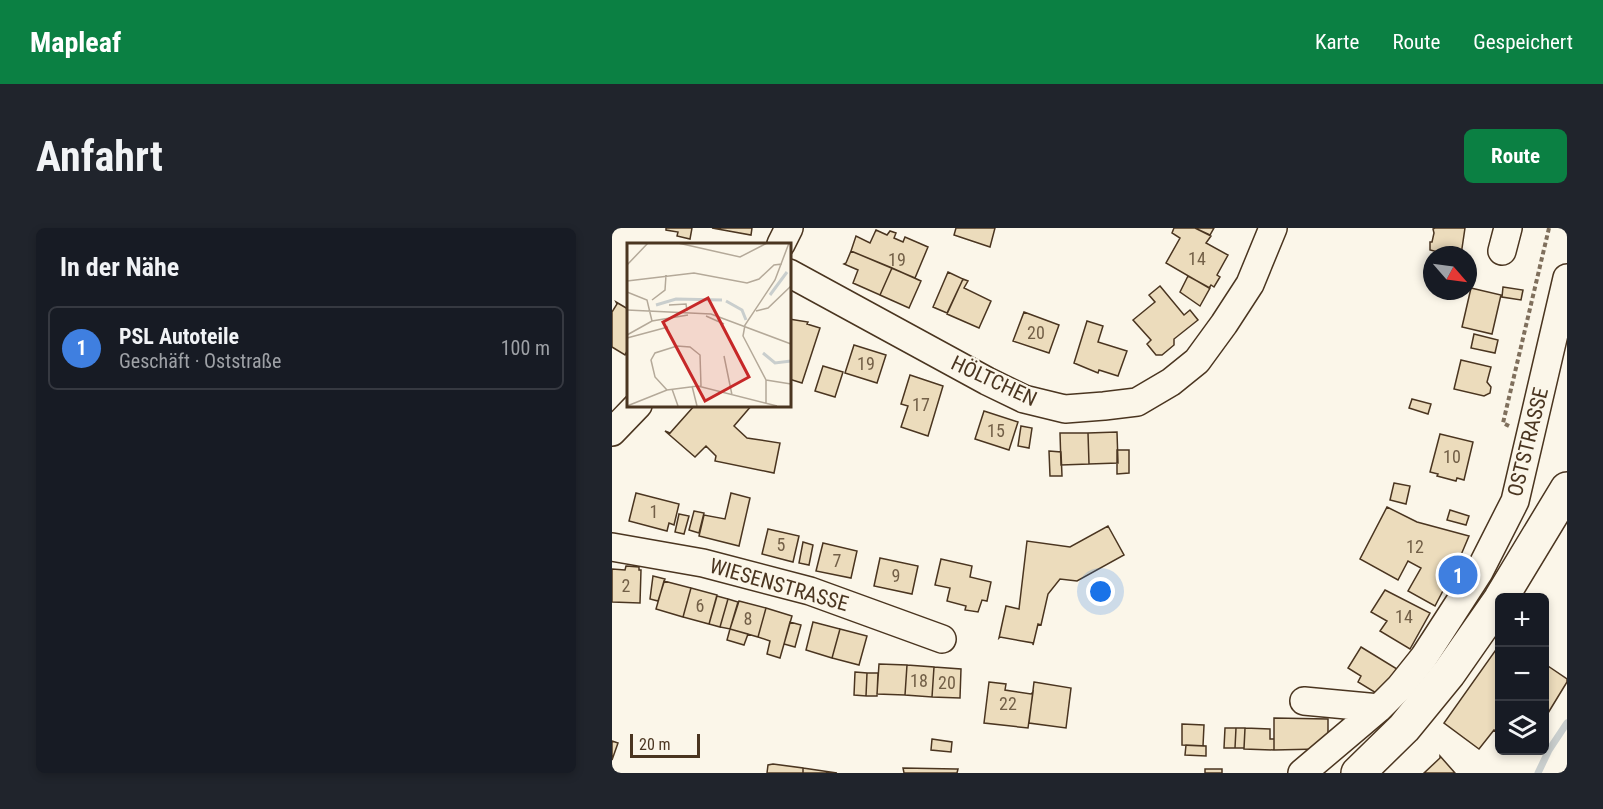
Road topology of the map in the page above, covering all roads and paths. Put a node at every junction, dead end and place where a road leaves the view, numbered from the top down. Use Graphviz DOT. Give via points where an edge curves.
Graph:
graph roads {
  1 [pos="789,228"];
  2 [pos="1273,228"];
  3 [pos="782,243"];
  4 [pos="790,274"];
  5 [pos="1567,278"];
  6 [pos="637,406"];
  7 [pos="612,432"];
  8 [pos="1563,507"];
  9 [pos="612,547"];
  10 [pos="1504,593"];
  11 [pos="1495,604"];
  12 [pos="942,639"];
  13 [pos="1436,665"];
  14 [pos="1304,701"];
  15 [pos="1379,708"];
  16 [pos="1302,773"];
  17 [pos="1358,773"];
  1 -- 3 [label="street"];
  2 -- 4 [label="street, HÖLTCHEN" via="1250,284 1197,361 1137,402 1065,410 1024,399 987,381"];
  5 -- 13 [label="street, OSTSTRASSE" via="1515,501"];
  6 -- 7 [label="street"];
  8 -- 10 [label="main road, OSTSTRASSE"];
  9 -- 12 [label="street, WIESENSTRASSE" via="703,563 810,591"];
  11 -- 13 [label="main road, OSTSTRASSE"];
  13 -- 15 [label="street, OSTSTRASSE" via="1400,687"];
  13 -- 17 [label="main road, OSTSTRASSE" via="1404,728"];
  14 -- 15 [label="street"];
  15 -- 16 [label="street, OSTSTRASSE"];
}
